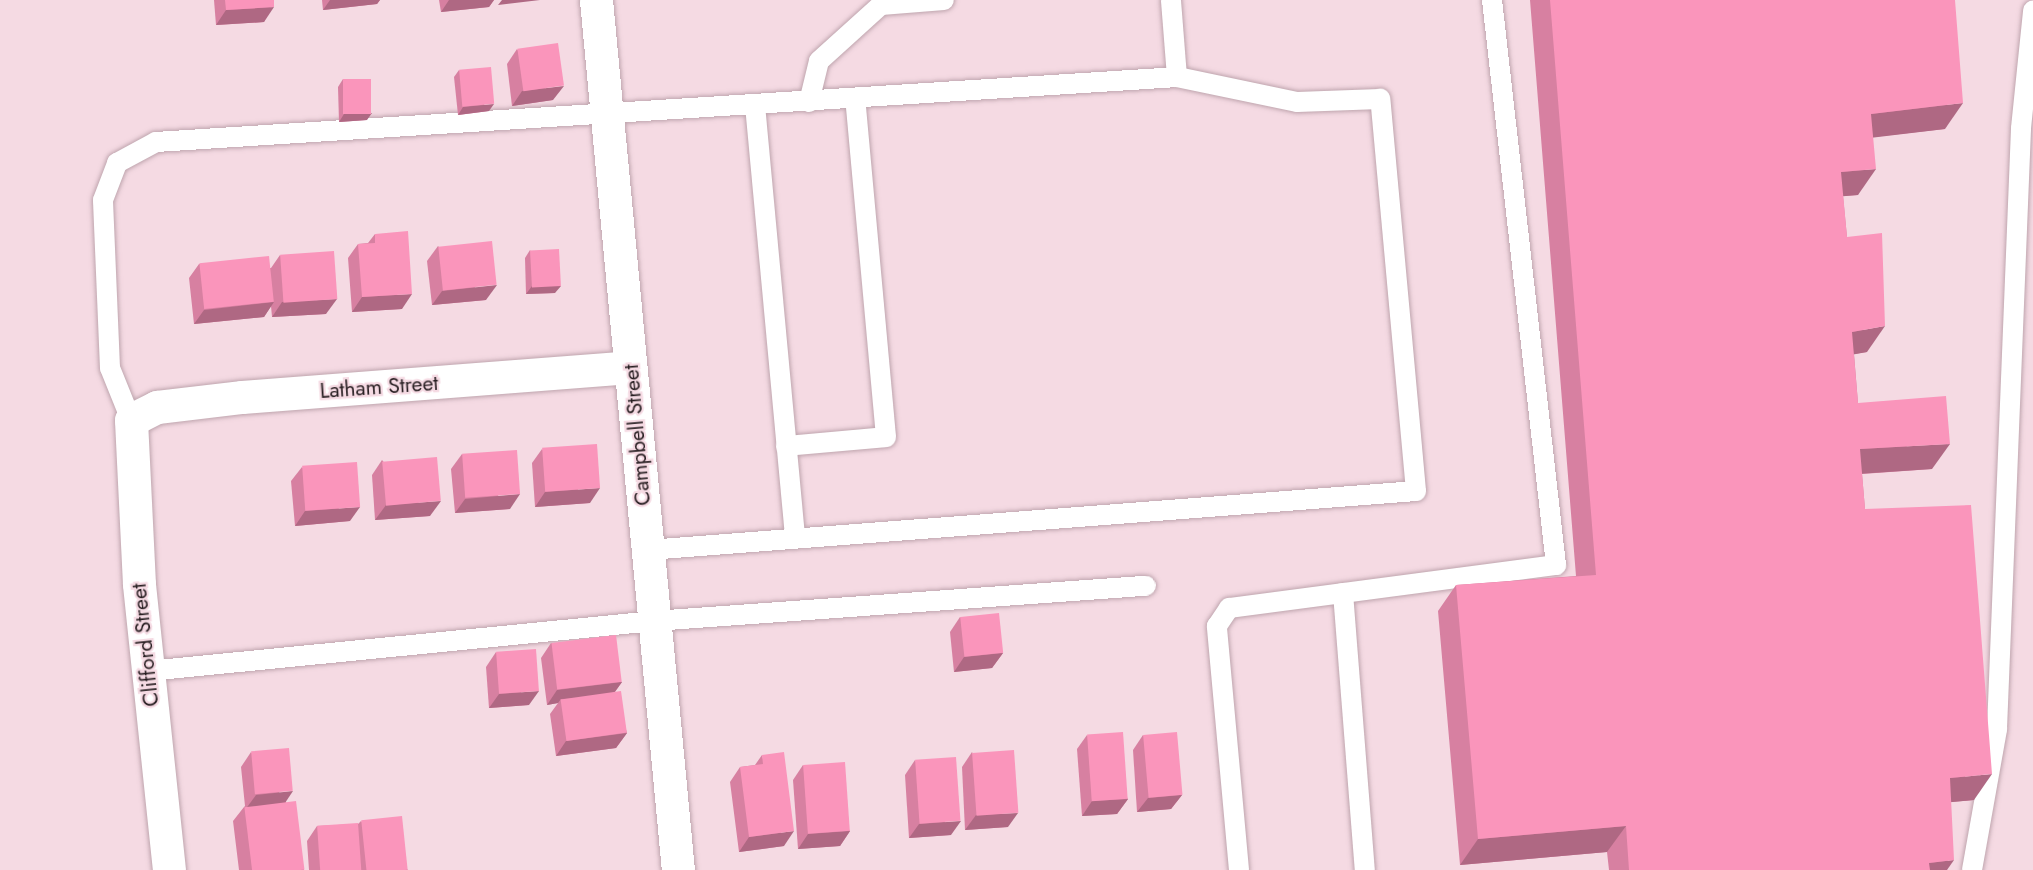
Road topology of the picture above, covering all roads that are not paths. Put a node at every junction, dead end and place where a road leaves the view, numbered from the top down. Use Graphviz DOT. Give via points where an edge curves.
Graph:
graph roads {
  1 [pos="596,0"];
  2 [pos="944,0"];
  3 [pos="1171,0"];
  4 [pos="1492,0"];
  5 [pos="2033,11"];
  6 [pos="1177,77"];
  7 [pos="855,99"];
  8 [pos="809,102"];
  9 [pos="755,105"];
  10 [pos="606,112"];
  11 [pos="630,367"];
  12 [pos="131,420"];
  13 [pos="786,446"];
  14 [pos="795,538"];
  15 [pos="648,549"];
  16 [pos="1146,586"];
  17 [pos="1343,593"];
  18 [pos="654,621"];
  19 [pos="148,671"];
  20 [pos="169,870"];
  21 [pos="678,870"];
  22 [pos="1239,870"];
  23 [pos="1365,870"];
  24 [pos="1972,870"];
  1 -- 10 [label="street, Campbell Street"];
  2 -- 8 [label="lane" via="881,5 819,61"];
  3 -- 6 [label="lane"];
  4 -- 17 [label="lane" via="1556,565"];
  5 -- 24 [label="lane" via="2021,128 1997,729"];
  6 -- 7 [label="lane"];
  6 -- 14 [label="lane" via="1297,102 1380,99 1416,491"];
  7 -- 8 [label="lane"];
  7 -- 13 [label="lane" via="886,437"];
  8 -- 9 [label="lane"];
  9 -- 10 [label="lane"];
  9 -- 13 [label="lane"];
  10 -- 11 [label="street, Campbell Street"];
  10 -- 12 [label="lane" via="156,142 117,164 103,200 110,368"];
  11 -- 12 [label="street, Latham Street" via="242,397 157,407"];
  11 -- 15 [label="street, Campbell Street"];
  12 -- 19 [label="street, Clifford Street"];
  13 -- 14 [label="lane"];
  14 -- 15 [label="lane"];
  15 -- 18 [label="street, Campbell Street"];
  16 -- 18 [label="lane"];
  17 -- 22 [label="lane" via="1229,608 1217,626"];
  17 -- 23 [label="lane"];
  18 -- 19 [label="lane"];
  18 -- 21 [label="street, Campbell Street"];
  19 -- 20 [label="street, Clifford Street"];
}
